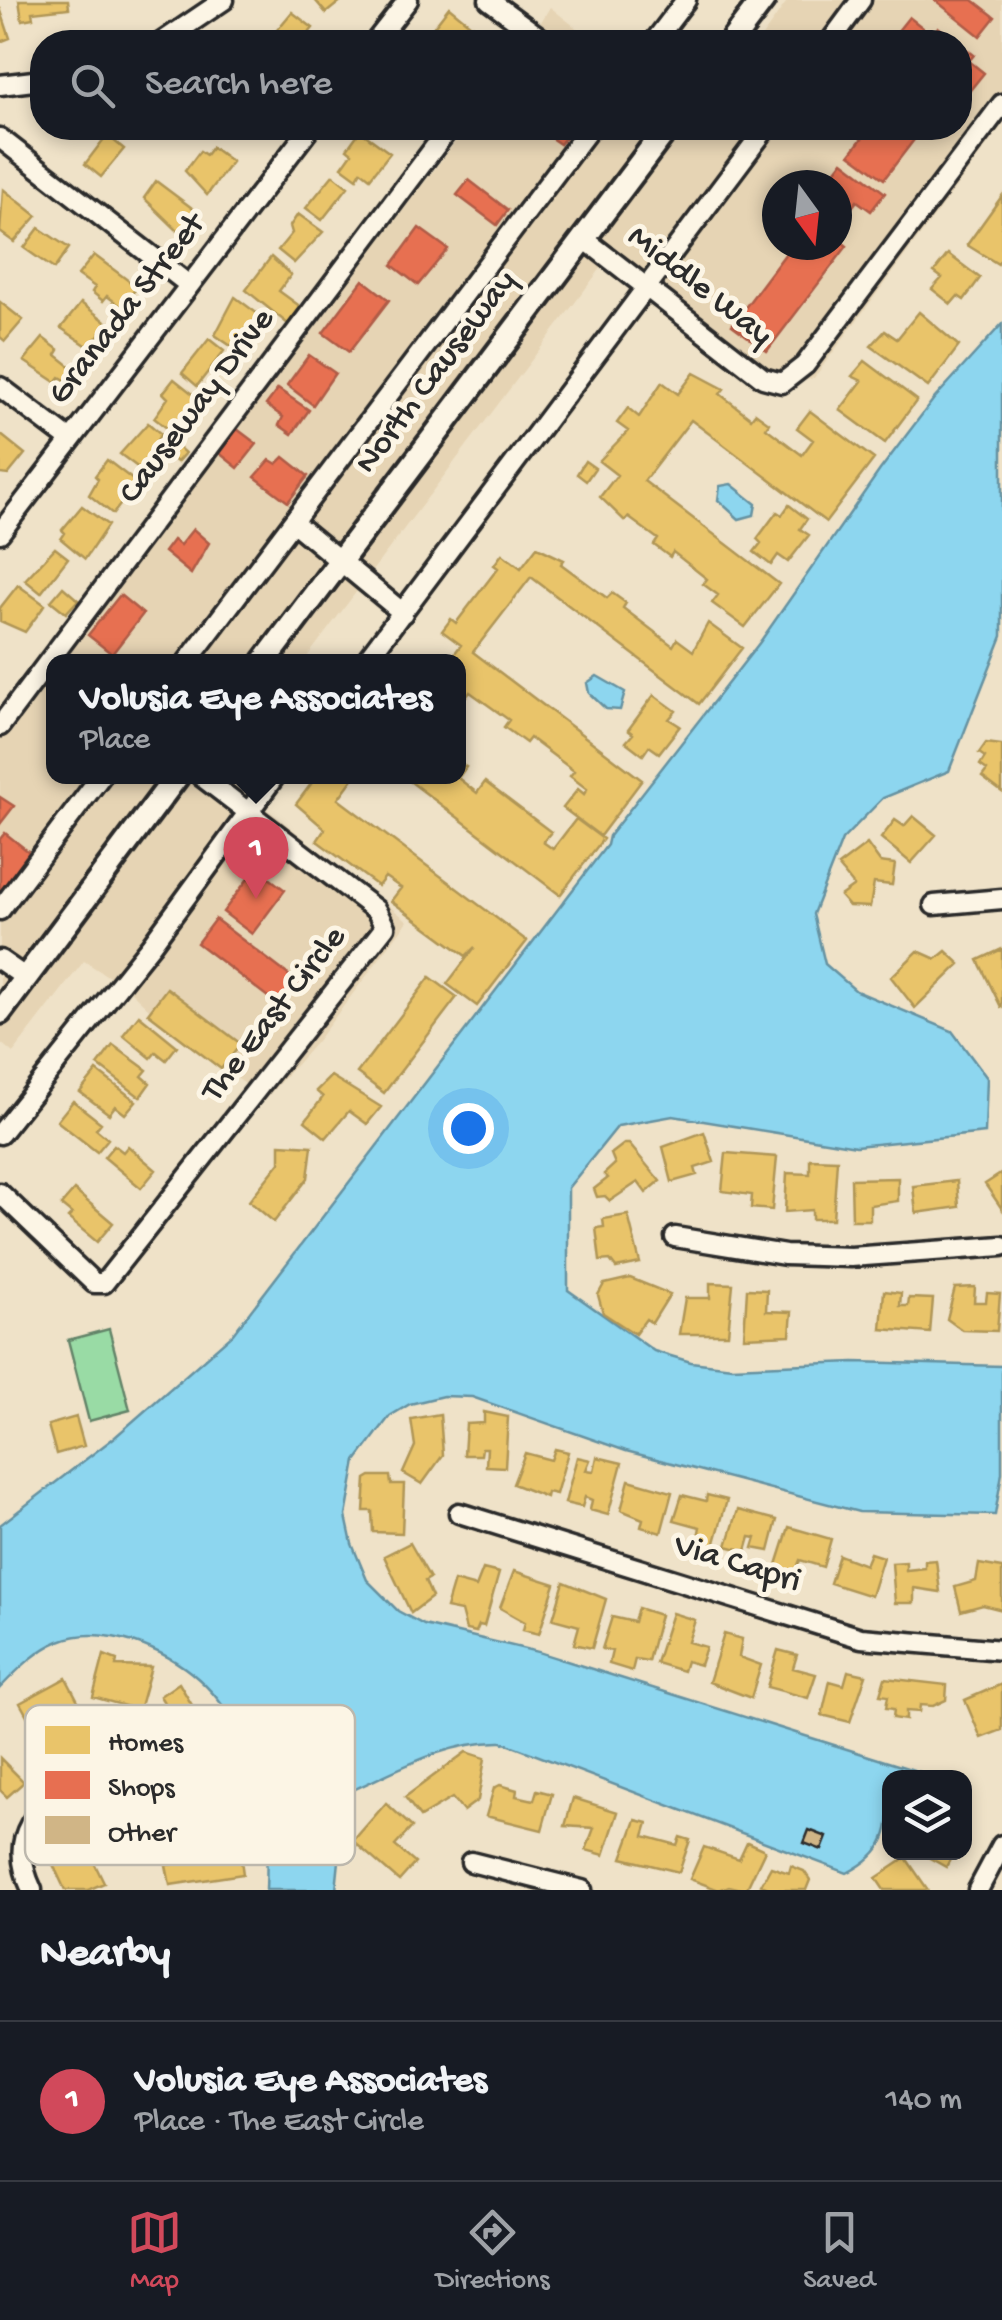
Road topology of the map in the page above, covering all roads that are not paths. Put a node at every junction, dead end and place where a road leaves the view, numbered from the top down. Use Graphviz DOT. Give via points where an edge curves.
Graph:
graph roads {
  1 [pos="224,0"];
  2 [pos="408,0"];
  3 [pos="489,0"];
  4 [pos="686,0"];
  5 [pos="763,0"];
  6 [pos="861,0"];
  7 [pos="524,27"];
  8 [pos="180,30"];
  9 [pos="384,30"];
  10 [pos="522,30"];
  11 [pos="528,30"];
  12 [pos="663,30"];
  13 [pos="740,30"];
  14 [pos="839,30"];
  15 [pos="30,81"];
  16 [pos="0,85"];
  17 [pos="1002,104"];
  18 [pos="0,138"];
  19 [pos="301,140"];
  20 [pos="440,140"];
  21 [pos="581,140"];
  22 [pos="656,140"];
  23 [pos="757,140"];
  24 [pos="583,238"];
  25 [pos="189,284"];
  26 [pos="646,288"];
  27 [pos="0,387"];
  28 [pos="69,440"];
  29 [pos="292,522"];
  30 [pos="0,533"];
  31 [pos="340,559"];
  32 [pos="403,613"];
  33 [pos="54,654"];
  34 [pos="193,654"];
  35 [pos="270,654"];
  36 [pos="371,654"];
  37 [pos="46,665"];
  38 [pos="0,726"];
  39 [pos="95,784"];
  40 [pos="172,784"];
  41 [pos="212,784"];
  42 [pos="269,784"];
  43 [pos="248,810"];
  44 [pos="1002,899"];
  45 [pos="934,905"];
  46 [pos="0,910"];
  47 [pos="0,960"];
  48 [pos="26,978"];
  49 [pos="0,1012"];
  50 [pos="0,1134"];
  51 [pos="0,1193"];
  52 [pos="675,1237"];
  53 [pos="1002,1246"];
  54 [pos="459,1513"];
  55 [pos="1002,1650"];
  56 [pos="25,1831"];
  57 [pos="1002,1846"];
  58 [pos="471,1862"];
  59 [pos="32,1890"];
  60 [pos="582,1890"];
  61 [pos="978,1890"];
  1 -- 8 [label="street"];
  2 -- 9 [label="street"];
  3 -- 7 [label="street"];
  4 -- 12 [label="street"];
  5 -- 13 [label="main road"];
  6 -- 14 [label="street"];
  7 -- 10 [label="street"];
  7 -- 11 [label="street"];
  15 -- 16 [label="street"];
  17 -- 26 [label="street, Middle Way" via="804,366 782,383 763,378"];
  18 -- 25 [label="street"];
  19 -- 25 [label="street, Granada Street"];
  20 -- 33 [label="street, Causeway Drive"];
  21 -- 29 [label="street"];
  22 -- 24 [label="main road, North Causeway"];
  23 -- 26 [label="street"];
  24 -- 26 [label="street, Middle Way"];
  24 -- 31 [label="main road, North Causeway"];
  25 -- 28 [label="street, Granada Street"];
  26 -- 32 [label="street"];
  27 -- 28 [label="street"];
  28 -- 30 [label="street, Granada Street"];
  29 -- 31 [label="street"];
  29 -- 34 [label="street"];
  31 -- 32 [label="street"];
  31 -- 35 [label="main road, North Causeway"];
  32 -- 36 [label="street"];
  37 -- 38 [label="street, Causeway Drive"];
  39 -- 46 [label="street"];
  40 -- 48 [label="main road"];
  41 -- 43 [label="street, The East Circle"];
  42 -- 43 [label="street"];
  43 -- 50 [label="street" via="151,945"];
  43 -- 51 [label="street, The East Circle" via="376,910 385,926 104,1283 94,1283"];
  44 -- 45 [label="street"];
  47 -- 48 [label="street"];
  48 -- 49 [label="main road"];
  52 -- 53 [label="street" via="785,1255"];
  54 -- 55 [label="street, Via Capri" via="861,1638"];
  56 -- 59 [label="street" via="20,1866"];
  57 -- 61 [label="street"];
  58 -- 60 [label="street"];
}
